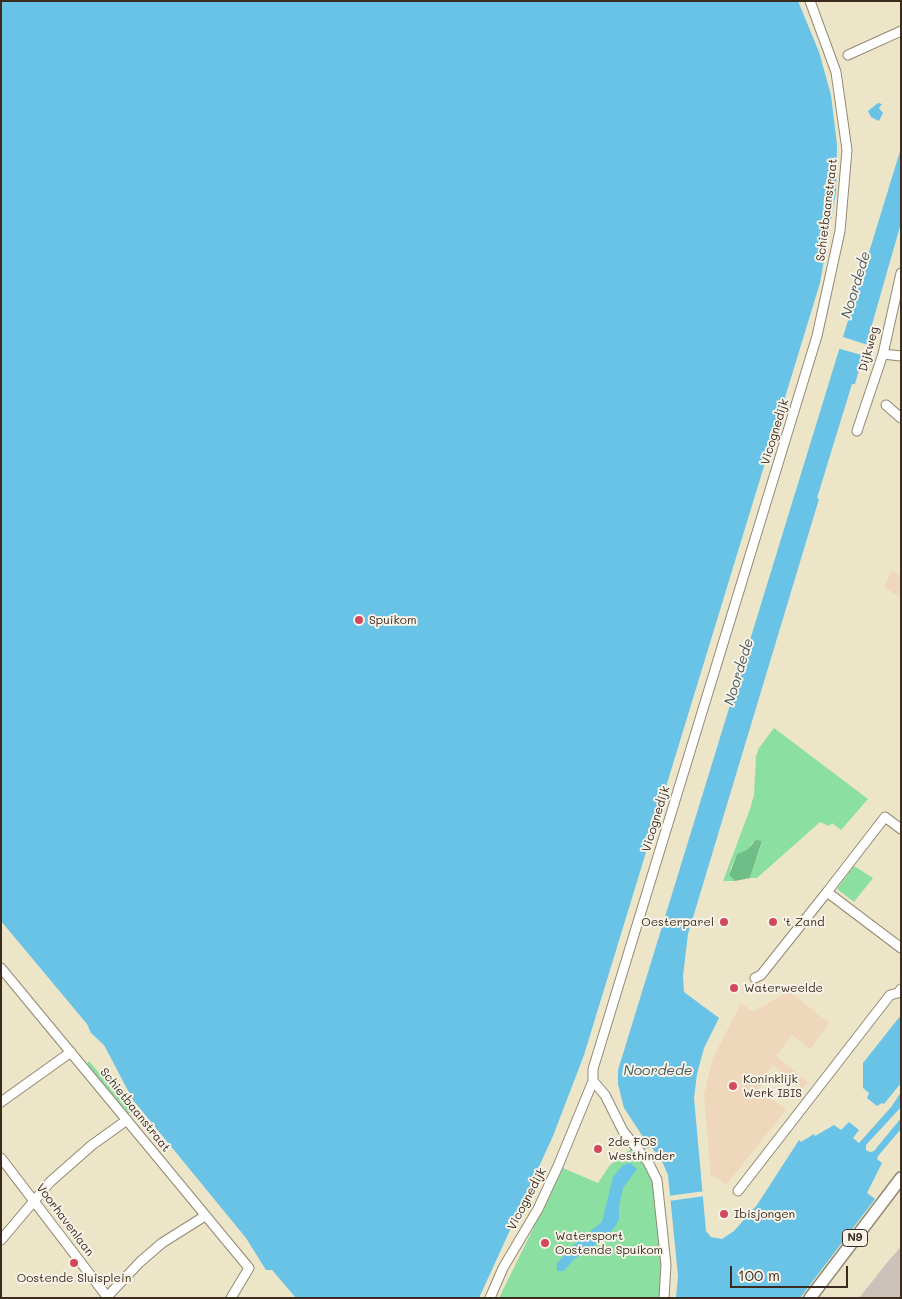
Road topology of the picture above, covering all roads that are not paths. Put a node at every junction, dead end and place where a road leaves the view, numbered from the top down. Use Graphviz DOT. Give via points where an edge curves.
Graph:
graph roads {
  1 [pos="810,1"];
  2 [pos="901,31"];
  3 [pos="848,55"];
  4 [pos="901,273"];
  5 [pos="817,336"];
  6 [pos="883,354"];
  7 [pos="901,356"];
  8 [pos="886,405"];
  9 [pos="901,418"];
  10 [pos="858,430"];
  11 [pos="901,829"];
  12 [pos="827,892"];
  13 [pos="901,948"];
  14 [pos="2,971"];
  15 [pos="754,978"];
  16 [pos="901,989"];
  17 [pos="71,1052"];
  18 [pos="593,1081"];
  19 [pos="1,1102"];
  20 [pos="127,1120"];
  21 [pos="1,1158"];
  22 [pos="901,1178"];
  23 [pos="738,1192"];
  24 [pos="33,1199"];
  25 [pos="205,1216"];
  26 [pos="1,1240"];
  27 [pos="107,1298"];
  28 [pos="231,1298"];
  29 [pos="490,1298"];
  30 [pos="664,1298"];
  31 [pos="810,1298"];
  1 -- 5 [label="street, Schietbaanstraat" via="836,72 847,150 840,231"];
  2 -- 3 [label="street"];
  4 -- 6 [label="street, Dijkweg"];
  5 -- 18 [label="street, Vicognedijk" via="593,1069"];
  6 -- 7 [label="street"];
  6 -- 10 [label="street, Dijkweg"];
  8 -- 9 [label="street"];
  11 -- 12 [label="street" via="886,817"];
  12 -- 13 [label="street"];
  12 -- 15 [label="street" via="762,975"];
  14 -- 17 [label="street, Schietbaanstraat"];
  16 -- 23 [label="street" via="890,994"];
  17 -- 19 [label="street"];
  17 -- 20 [label="street, Schietbaanstraat"];
  18 -- 29 [label="street, Vicognedijk" via="538,1209 503,1268"];
  18 -- 30 [label="street" via="657,1180 666,1264"];
  20 -- 24 [label="street" via="70,1162"];
  20 -- 25 [label="street, Schietbaanstraat"];
  21 -- 24 [label="street, Voorhavenlaan"];
  22 -- 31 [label="main road, N9"];
  24 -- 26 [label="street"];
  24 -- 27 [label="street, Voorhavenlaan"];
  25 -- 27 [label="street" via="162,1243"];
  25 -- 28 [label="street, Schietbaanstraat" via="249,1268"];
}
